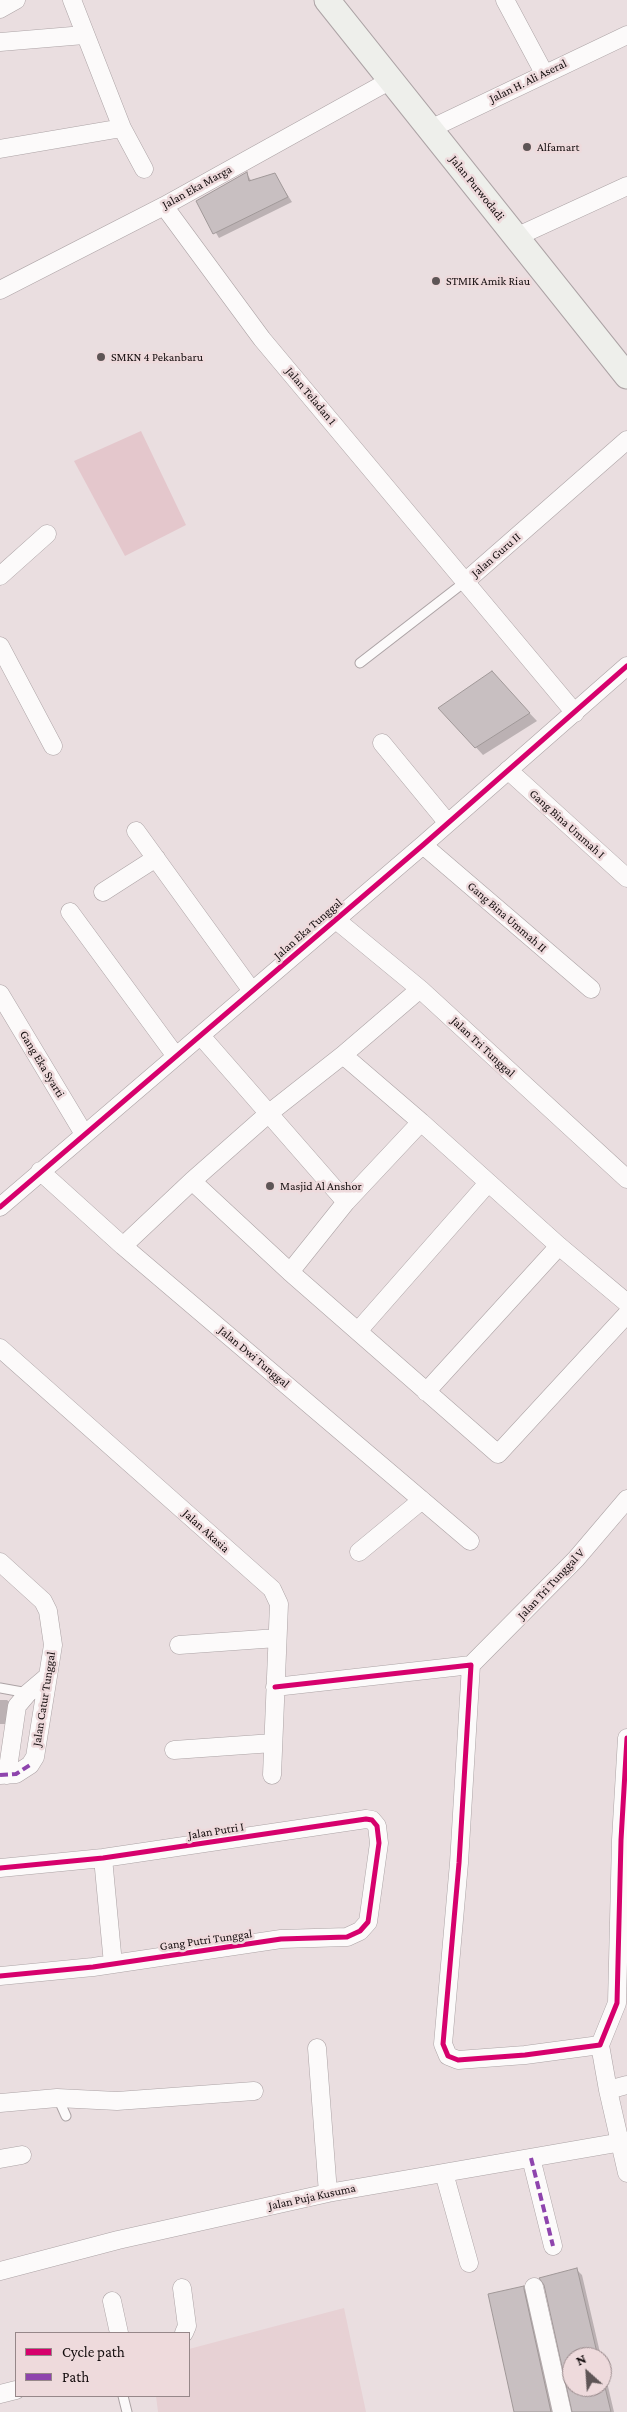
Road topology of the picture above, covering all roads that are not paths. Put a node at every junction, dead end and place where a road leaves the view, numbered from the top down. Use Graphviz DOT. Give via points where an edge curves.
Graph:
graph roads {
  1 [pos="16,0"];
  2 [pos="72,0"];
  3 [pos="327,0"];
  4 [pos="505,0"];
  5 [pos="0,9"];
  6 [pos="84,34"];
  7 [pos="627,35"];
  8 [pos="0,42"];
  9 [pos="544,73"];
  10 [pos="391,80"];
  11 [pos="122,128"];
  12 [pos="430,130"];
  13 [pos="0,149"];
  14 [pos="144,169"];
  15 [pos="627,186"];
  16 [pos="164,206"];
  17 [pos="516,237"];
  18 [pos="0,290"];
  19 [pos="627,376"];
  20 [pos="627,440"];
  21 [pos="47,534"];
  22 [pos="0,576"];
  23 [pos="466,580"];
  24 [pos="0,646"];
  25 [pos="360,663"];
  26 [pos="627,666"];
  27 [pos="575,713"];
  28 [pos="382,743"];
  29 [pos="53,746"];
  30 [pos="508,770"];
  31 [pos="447,822"];
  32 [pos="136,831"];
  33 [pos="423,845"];
  34 [pos="156,858"];
  35 [pos="627,878"];
  36 [pos="103,892"];
  37 [pos="70,912"];
  38 [pos="335,918"];
  39 [pos="420,989"];
  40 [pos="591,989"];
  41 [pos="252,991"];
  42 [pos="0,994"];
  43 [pos="201,1036"];
  44 [pos="175,1055"];
  45 [pos="343,1055"];
  46 [pos="268,1114"];
  47 [pos="421,1122"];
  48 [pos="84,1134"];
  49 [pos="40,1171"];
  50 [pos="627,1179"];
  51 [pos="192,1181"];
  52 [pos="488,1183"];
  53 [pos="346,1202"];
  54 [pos="0,1207"];
  55 [pos="122,1246"];
  56 [pos="559,1246"];
  57 [pos="290,1272"];
  58 [pos="627,1303"];
  59 [pos="627,1314"];
  60 [pos="358,1331"];
  61 [pos="0,1348"];
  62 [pos="426,1392"];
  63 [pos="627,1499"];
  64 [pos="422,1500"];
  65 [pos="470,1541"];
  66 [pos="359,1552"];
  67 [pos="0,1562"];
  68 [pos="277,1638"];
  69 [pos="179,1645"];
  70 [pos="471,1665"];
  71 [pos="48,1676"];
  72 [pos="275,1687"];
  73 [pos="0,1688"];
  74 [pos="28,1693"];
  75 [pos="627,1738"];
  76 [pos="273,1743"];
  77 [pos="174,1750"];
  78 [pos="626,1760"];
  79 [pos="3,1775"];
  80 [pos="272,1775"];
  81 [pos="624,1839"];
  82 [pos="103,1858"];
  83 [pos="0,1868"];
  84 [pos="373,1881"];
  85 [pos="623,1923"];
  86 [pos="113,1964"];
  87 [pos="0,1976"];
  88 [pos="622,2002"];
  89 [pos="600,2045"];
  90 [pos="316,2048"];
  91 [pos="627,2085"];
  92 [pos="608,2090"];
  93 [pos="254,2091"];
  94 [pos="58,2098"];
  95 [pos="0,2103"];
  96 [pos="66,2116"];
  97 [pos="624,2142"];
  98 [pos="22,2155"];
  99 [pos="531,2158"];
  100 [pos="0,2159"];
  101 [pos="444,2172"];
  102 [pos="627,2172"];
  103 [pos="328,2193"];
  104 [pos="553,2246"];
  105 [pos="469,2263"];
  106 [pos="0,2272"];
  107 [pos="534,2286"];
  108 [pos="182,2288"];
  109 [pos="112,2301"];
  110 [pos="119,2332"];
  111 [pos="184,2332"];
  112 [pos="15,2390"];
  113 [pos="0,2394"];
  114 [pos="122,2397"];
  115 [pos="127,2412"];
  116 [pos="562,2412"];
  1 -- 5 [label="street"];
  2 -- 6 [label="street"];
  3 -- 10 [label="street, Jalan Purwodadi"];
  4 -- 9 [label="street"];
  6 -- 8 [label="street"];
  6 -- 11 [label="street"];
  7 -- 9 [label="street, Jalan H. Ali Aseral"];
  9 -- 12 [label="street, Jalan H. Ali Aseral"];
  10 -- 12 [label="street, Jalan Purwodadi"];
  10 -- 16 [label="street, Jalan Eka Marga"];
  11 -- 13 [label="street"];
  11 -- 14 [label="street"];
  12 -- 17 [label="street, Jalan Purwodadi"];
  15 -- 17 [label="street"];
  16 -- 18 [label="street, Jalan Eka Marga"];
  16 -- 23 [label="street, Jalan Teladan 1" via="262,339"];
  17 -- 19 [label="street, Jalan Purwodadi"];
  20 -- 23 [label="street, Jalan Guru II"];
  21 -- 22 [label="street"];
  23 -- 25 [label="lane, Jalan Guru II"];
  23 -- 27 [label="street, Jalan Teladan 1"];
  24 -- 29 [label="street"];
  26 -- 27 [label="street, Jalan Eka Tunggal"];
  27 -- 30 [label="street, Jalan Eka Tunggal"];
  28 -- 31 [label="street"];
  30 -- 31 [label="street, Jalan Eka Tunggal"];
  30 -- 35 [label="street, Gang Bina Ummah I"];
  31 -- 33 [label="street, Jalan Eka Tunggal"];
  32 -- 34 [label="street"];
  33 -- 38 [label="street, Jalan Eka Tunggal"];
  33 -- 40 [label="street, Gang Bina Ummah II"];
  34 -- 36 [label="street"];
  34 -- 41 [label="street"];
  37 -- 44 [label="street"];
  38 -- 39 [label="street, Jalan Tri Tunggal"];
  38 -- 41 [label="street, Jalan Eka Tunggal"];
  39 -- 45 [label="street"];
  39 -- 50 [label="street, Jalan Tri Tunggal"];
  41 -- 43 [label="street, Jalan Eka Tunggal"];
  42 -- 48 [label="street, Gang Eka Syarti"];
  43 -- 44 [label="street, Jalan Eka Tunggal"];
  43 -- 46 [label="street"];
  44 -- 48 [label="street, Jalan Eka Tunggal"];
  45 -- 46 [label="street"];
  45 -- 47 [label="street"];
  46 -- 51 [label="street"];
  46 -- 53 [label="street"];
  47 -- 52 [label="street"];
  47 -- 53 [label="street"];
  48 -- 49 [label="street, Jalan Eka Tunggal"];
  49 -- 54 [label="street, Jalan Eka Tunggal"];
  49 -- 55 [label="street, Jalan Dwi Tunggal"];
  51 -- 55 [label="street"];
  51 -- 57 [label="street"];
  52 -- 56 [label="street"];
  52 -- 60 [label="street"];
  53 -- 57 [label="street"];
  55 -- 64 [label="street, Jalan Dwi Tunggal"];
  56 -- 58 [label="street"];
  56 -- 62 [label="street"];
  57 -- 60 [label="street"];
  59 -- 62 [label="street" via="498,1454"];
  60 -- 62 [label="street"];
  61 -- 68 [label="street, Jalan Akasia" via="272,1589 279,1604"];
  63 -- 70 [label="street, Jalan Tri Tunggal V" via="563,1572"];
  64 -- 65 [label="street, Jalan Dwi Tunggal"];
  64 -- 66 [label="street"];
  67 -- 71 [label="street, Jalan Catur Tunggal" via="43,1601 48,1611 53,1645"];
  68 -- 69 [label="street"];
  68 -- 72 [label="street, Jalan Akasia"];
  70 -- 72 [label="street"];
  70 -- 89 [label="street" via="459,1863 443,2044 448,2056 458,2060"];
  71 -- 74 [label="street"];
  71 -- 79 [label="street, Jalan Catur Tunggal" via="35,1756 30,1765 16,1774"];
  72 -- 76 [label="street, Jalan Akasia"];
  73 -- 74 [label="lane"];
  74 -- 79 [label="street" via="18,1706"];
  75 -- 78 [label="street"];
  76 -- 77 [label="street"];
  76 -- 80 [label="street, Jalan Akasia"];
  78 -- 81 [label="street"];
  81 -- 85 [label="street"];
  82 -- 83 [label="street, Jalan Putri I"];
  82 -- 84 [label="street, Jalan Putri I" via="366,1818 378,1826 379,1843"];
  82 -- 86 [label="street"];
  84 -- 86 [label="street, Gang Putri Tunggal" via="368,1922 360,1931 347,1937 281,1939"];
  85 -- 88 [label="street"];
  86 -- 87 [label="street, Gang Putri Tunggal"];
  88 -- 89 [label="street"];
  89 -- 92 [label="street"];
  90 -- 103 [label="street"];
  91 -- 92 [label="street"];
  92 -- 97 [label="street"];
  93 -- 94 [label="street" via="118,2101"];
  94 -- 95 [label="street"];
  94 -- 96 [label="lane"];
  97 -- 99 [label="street, Jalan Puja Kusuma"];
  97 -- 102 [label="street"];
  98 -- 100 [label="street"];
  99 -- 101 [label="street, Jalan Puja Kusuma"];
  99 -- 104 [label="street"];
  101 -- 103 [label="street, Jalan Puja Kusuma"];
  101 -- 105 [label="street"];
  103 -- 106 [label="street, Jalan Puja Kusuma" via="118,2240"];
  107 -- 116 [label="street"];
  108 -- 111 [label="street" via="187,2326"];
  109 -- 110 [label="street"];
  112 -- 113 [label="street"];
  114 -- 115 [label="lane"];
}
